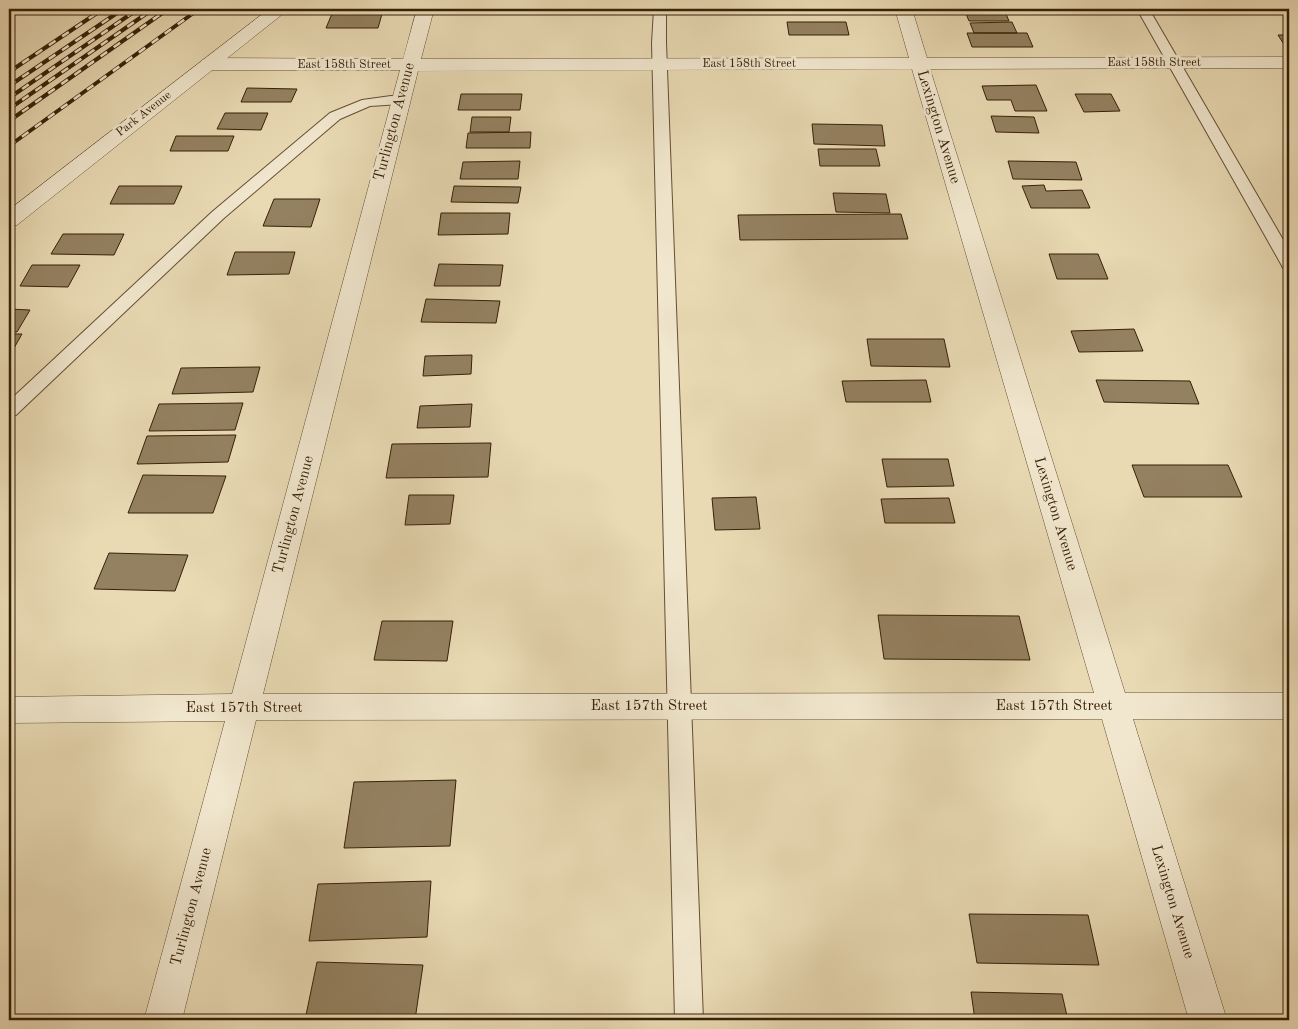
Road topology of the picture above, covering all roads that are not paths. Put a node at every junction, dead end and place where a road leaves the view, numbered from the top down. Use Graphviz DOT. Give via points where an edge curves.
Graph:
graph roads {
  1 [pos="280,9"];
  2 [pos="425,9"];
  3 [pos="660,9"];
  4 [pos="903,9"];
  5 [pos="1143,9"];
  6 [pos="1289,62"];
  7 [pos="919,63"];
  8 [pos="1175,63"];
  9 [pos="209,64"];
  10 [pos="660,64"];
  11 [pos="410,65"];
  12 [pos="401,100"];
  13 [pos="9,220"];
  14 [pos="1289,264"];
  15 [pos="9,411"];
  16 [pos="681,706"];
  17 [pos="1113,706"];
  18 [pos="1289,706"];
  19 [pos="244,707"];
  20 [pos="9,710"];
  21 [pos="163,1020"];
  22 [pos="690,1020"];
  23 [pos="1208,1020"];
  1 -- 9 [label="street, Park Avenue"];
  2 -- 11 [label="street, Turlington Avenue"];
  3 -- 10 [label="lane"];
  4 -- 7 [label="street, Lexington Avenue"];
  5 -- 8 [label="lane"];
  6 -- 8 [label="street, East 158th Street"];
  7 -- 8 [label="street, East 158th Street"];
  7 -- 10 [label="street, East 158th Street"];
  7 -- 17 [label="street, Lexington Avenue"];
  8 -- 14 [label="lane"];
  9 -- 11 [label="street, East 158th Street"];
  9 -- 13 [label="street, Park Avenue"];
  10 -- 11 [label="street, East 158th Street"];
  10 -- 16 [label="lane"];
  11 -- 12 [label="street, Turlington Avenue"];
  12 -- 15 [label="lane" via="377,99 353,106 335,116 218,214"];
  12 -- 19 [label="street, Turlington Avenue"];
  16 -- 17 [label="street, East 157th Street"];
  16 -- 19 [label="street, East 157th Street"];
  16 -- 22 [label="lane"];
  17 -- 18 [label="street, East 157th Street"];
  17 -- 23 [label="street, Lexington Avenue"];
  19 -- 20 [label="street, East 157th Street"];
  19 -- 21 [label="street, Turlington Avenue"];
}
